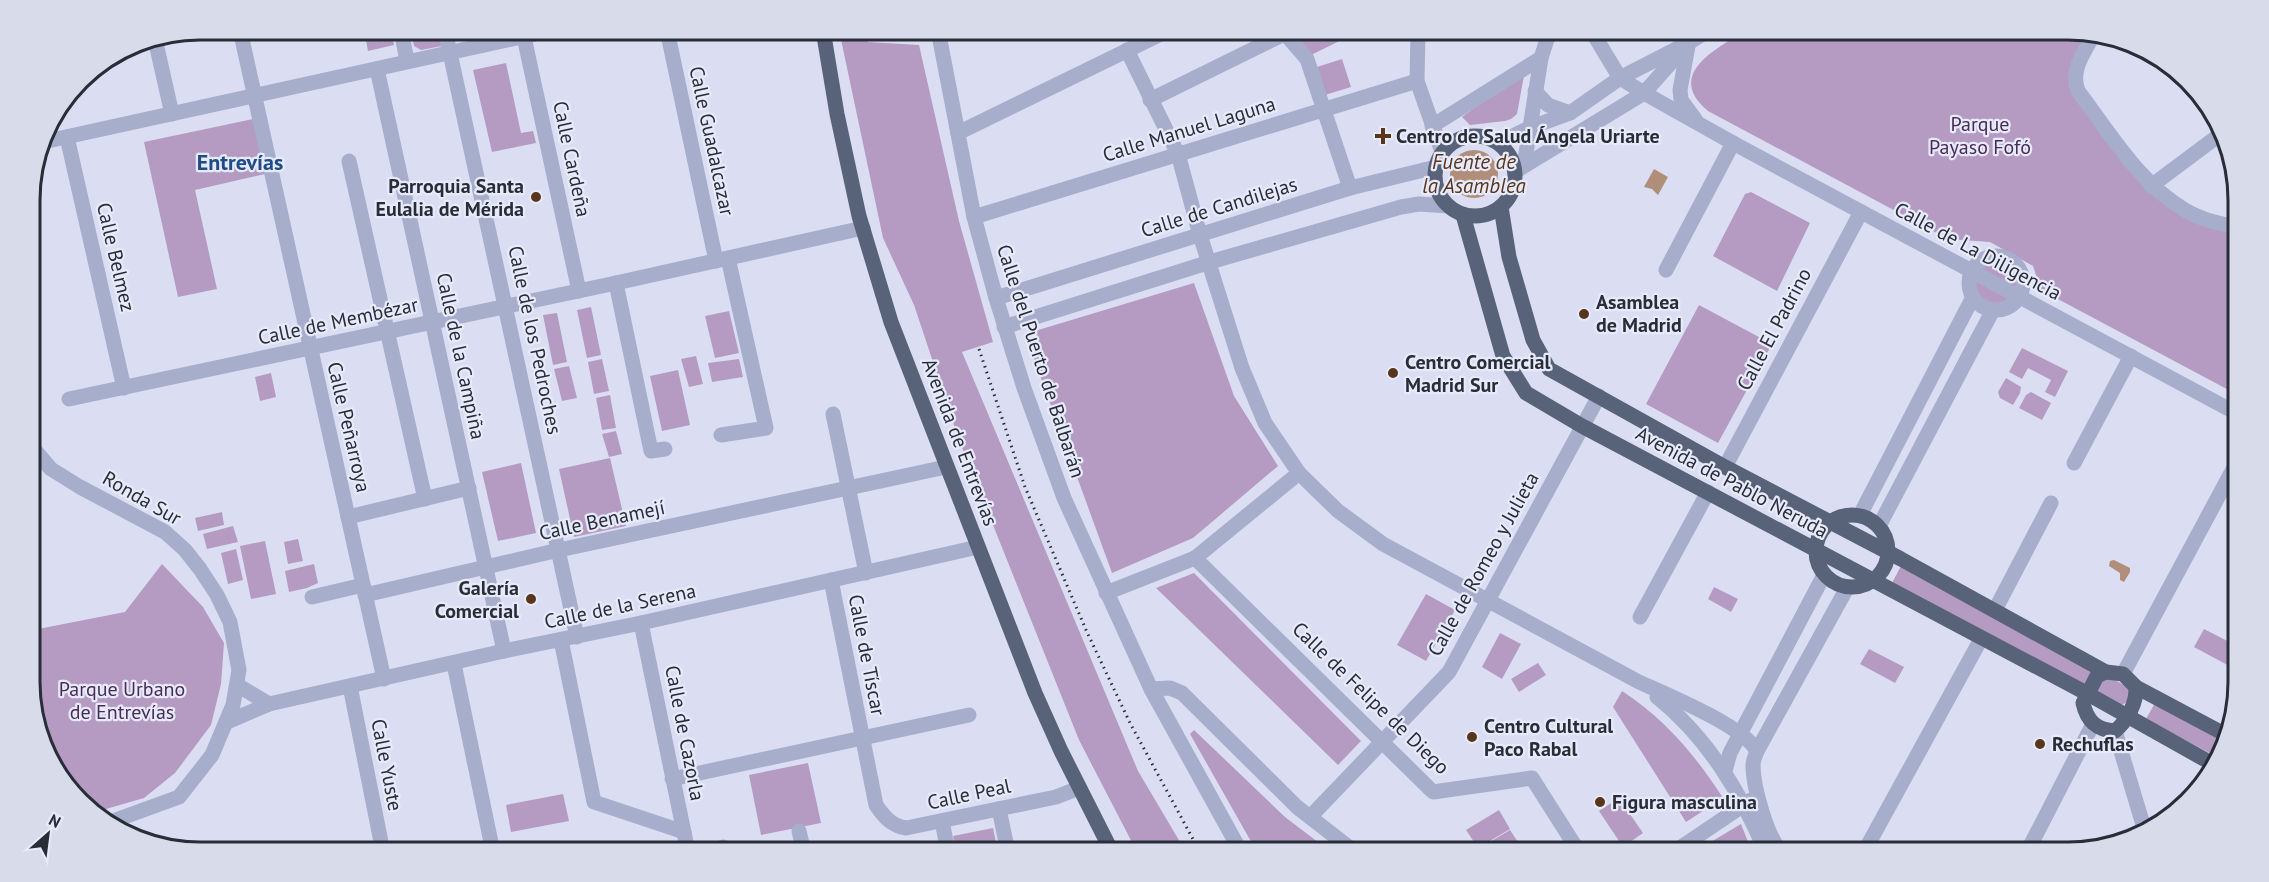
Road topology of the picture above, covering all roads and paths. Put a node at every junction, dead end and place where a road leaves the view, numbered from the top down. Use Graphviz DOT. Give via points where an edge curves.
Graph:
graph roads {
  1 [pos="242,40"];
  2 [pos="402,40"];
  3 [pos="447,40"];
  4 [pos="509,40"];
  5 [pos="525,40"];
  6 [pos="669,40"];
  7 [pos="825,40"];
  8 [pos="943,40"];
  9 [pos="1148,40"];
  10 [pos="1268,40"];
  11 [pos="1293,40"];
  12 [pos="1419,40"];
  13 [pos="1547,40"];
  14 [pos="1597,40"];
  15 [pos="1693,40"];
  16 [pos="2089,42"];
  17 [pos="1688,43"];
  18 [pos="157,47"];
  19 [pos="1127,50"];
  20 [pos="450,52"];
  21 [pos="1541,58"];
  22 [pos="407,61"];
  23 [pos="377,69"];
  24 [pos="1620,78"];
  25 [pos="1417,81"];
  26 [pos="1535,91"];
  27 [pos="1644,93"];
  28 [pos="254,96"];
  29 [pos="1150,100"];
  30 [pos="1324,109"];
  31 [pos="1570,113"];
  32 [pos="172,114"];
  33 [pos="1699,124"];
  34 [pos="1432,126"];
  35 [pos="1529,128"];
  36 [pos="958,134"];
  37 [pos="67,136"];
  38 [pos="2215,138"];
  39 [pos="53,139"];
  40 [pos="1499,143"];
  41 [pos="1733,143"];
  42 [pos="1442,152"];
  43 [pos="1178,154"];
  44 [pos="349,161"];
  45 [pos="1436,167"];
  46 [pos="1520,169"];
  47 [pos="2151,186"];
  48 [pos="1350,188"];
  49 [pos="1448,206"];
  50 [pos="1501,207"];
  51 [pos="1861,212"];
  52 [pos="1463,215"];
  53 [pos="974,218"];
  54 [pos="2228,226"];
  55 [pos="863,228"];
  56 [pos="1200,235"];
  57 [pos="722,260"];
  58 [pos="1210,262"];
  59 [pos="1666,270"];
  60 [pos="1971,270"];
  61 [pos="616,284"];
  62 [pos="579,291"];
  63 [pos="1016,292"];
  64 [pos="1973,297"];
  65 [pos="2019,297"];
  66 [pos="996,298"];
  67 [pos="506,307"];
  68 [pos="1994,310"];
  69 [pos="1027,320"];
  70 [pos="432,322"];
  71 [pos="1004,327"];
  72 [pos="388,332"];
  73 [pos="310,348"];
  74 [pos="2131,356"];
  75 [pos="124,388"];
  76 [pos="1599,396"];
  77 [pos="69,399"];
  78 [pos="2228,409"];
  79 [pos="833,414"];
  80 [pos="1582,426"];
  81 [pos="721,435"];
  82 [pos="664,449"];
  83 [pos="40,457"];
  84 [pos="2074,463"];
  85 [pos="946,467"];
  86 [pos="1725,467"];
  87 [pos="1299,473"];
  88 [pos="2228,479"];
  89 [pos="469,488"];
  90 [pos="849,488"];
  91 [pos="1708,492"];
  92 [pos="425,499"];
  93 [pos="2052,503"];
  94 [pos="1860,515"];
  95 [pos="348,517"];
  96 [pos="1830,522"];
  97 [pos="1880,526"];
  98 [pos="978,547"];
  99 [pos="559,550"];
  100 [pos="1815,550"];
  101 [pos="1889,552"];
  102 [pos="1196,558"];
  103 [pos="486,567"];
  104 [pos="866,573"];
  105 [pos="1824,575"];
  106 [pos="831,580"];
  107 [pos="1874,581"];
  108 [pos="1847,588"];
  109 [pos="364,590"];
  110 [pos="1106,593"];
  111 [pos="312,597"];
  112 [pos="1487,601"];
  113 [pos="1995,610"];
  114 [pos="1641,617"];
  115 [pos="641,623"];
  116 [pos="576,637"];
  117 [pos="1981,639"];
  118 [pos="561,640"];
  119 [pos="504,651"];
  120 [pos="454,664"];
  121 [pos="2106,672"];
  122 [pos="2123,674"];
  123 [pos="384,679"];
  124 [pos="1640,682"];
  125 [pos="237,685"];
  126 [pos="350,686"];
  127 [pos="2136,687"];
  128 [pos="1151,689"];
  129 [pos="2088,694"];
  130 [pos="269,704"];
  131 [pos="969,715"];
  132 [pos="2127,716"];
  133 [pos="227,722"];
  134 [pos="2093,724"];
  135 [pos="2115,731"];
  136 [pos="2220,732"];
  137 [pos="1740,734"];
  138 [pos="863,739"];
  139 [pos="1382,740"];
  140 [pos="1756,751"];
  141 [pos="2207,761"];
  142 [pos="1725,771"];
  143 [pos="672,779"];
  144 [pos="1080,788"];
  145 [pos="1758,795"];
  146 [pos="1744,804"];
  147 [pos="876,805"];
  148 [pos="999,809"];
  149 [pos="1310,817"];
  150 [pos="119,819"];
  151 [pos="942,821"];
  152 [pos="2142,823"];
  153 [pos="800,831"];
  154 [pos="684,832"];
  155 [pos="1235,841"];
  156 [pos="1341,841"];
  157 [pos="1572,841"];
  158 [pos="1690,841"];
  159 [pos="1761,841"];
  160 [pos="1775,841"];
  161 [pos="1870,841"];
  162 [pos="2033,841"];
  163 [pos="381,842"];
  164 [pos="491,842"];
  165 [pos="686,842"];
  166 [pos="802,842"];
  167 [pos="946,842"];
  168 [pos="1006,842"];
  169 [pos="1107,842"];
  1 -- 28 [label="street, Calle Peñarroya"];
  2 -- 22 [label="street"];
  3 -- 20 [label="street, Calle de los Pedroches"];
  4 -- 20 [label="street"];
  5 -- 62 [label="street, Calle Cardeña"];
  6 -- 57 [label="street, Calle Guadalcazar"];
  7 -- 55 [label="main road, Avenida de Entrevías"];
  8 -- 36 [label="street, Calle del Puerto de Balbarán"];
  9 -- 19 [label="street"];
  10 -- 29 [label="street"];
  11 -- 30 [label="street" via="1307,59"];
  12 -- 25 [label="street"];
  13 -- 21 [label="street"];
  14 -- 24 [label="street, Calle de La Diligencia"];
  15 -- 17 [label="street"];
  16 -- 47 [label="street" via="2075,69 2078,91"];
  17 -- 24 [label="street"];
  17 -- 27 [label="street"];
  17 -- 33 [label="street, Calle de La Diligencia" via="1681,100"];
  18 -- 32 [label="street"];
  19 -- 29 [label="street"];
  19 -- 36 [label="street"];
  20 -- 22 [label="street"];
  20 -- 67 [label="street, Calle de los Pedroches"];
  21 -- 26 [label="street"];
  21 -- 34 [label="street"];
  22 -- 23 [label="street"];
  23 -- 28 [label="street"];
  23 -- 70 [label="street, Calle de la Campiña"];
  24 -- 27 [label="street, Calle de La Diligencia"];
  24 -- 31 [label="street"];
  25 -- 30 [label="street, Calle Manuel Laguna"];
  25 -- 34 [label="street"];
  26 -- 31 [label="street" via="1548,105"];
  26 -- 35 [label="street"];
  27 -- 33 [label="street, Calle de La Diligencia"];
  27 -- 46 [label="street"];
  28 -- 32 [label="street"];
  28 -- 73 [label="street, Calle Peñarroya"];
  29 -- 43 [label="street"];
  30 -- 43 [label="street, Calle Manuel Laguna"];
  30 -- 48 [label="street"];
  31 -- 35 [label="street"];
  32 -- 37 [label="street"];
  33 -- 41 [label="street, Calle de La Diligencia"];
  34 -- 42 [label="street"];
  35 -- 40 [label="street"];
  35 -- 46 [label="street"];
  36 -- 53 [label="street, Calle del Puerto de Balbarán"];
  37 -- 39 [label="street"];
  37 -- 75 [label="street, Calle Belmez"];
  38 -- 47 [label="street"];
  40 -- 42 [label="main road" via="1485,136 1467,136"];
  40 -- 46 [label="main road"];
  41 -- 51 [label="street, Calle de La Diligencia"];
  41 -- 59 [label="street"];
  42 -- 45 [label="main road"];
  43 -- 53 [label="street, Calle Manuel Laguna"];
  43 -- 56 [label="street"];
  44 -- 72 [label="street"];
  45 -- 48 [label="street, Calle de Candilejas"];
  45 -- 49 [label="main road" via="1438,193"];
  46 -- 50 [label="main road" via="1514,189"];
  47 -- 54 [label="street" via="2187,212"];
  48 -- 56 [label="street, Calle de Candilejas"];
  49 -- 52 [label="main road"];
  49 -- 58 [label="street" via="1401,207"];
  50 -- 52 [label="main road" via="1483,216"];
  50 -- 76 [label="main road, Avenida de Pablo Neruda" via="1509,257 1533,340 1549,369"];
  51 -- 60 [label="street, Calle de La Diligencia"];
  51 -- 86 [label="street, Calle El Padrino"];
  52 -- 80 [label="main road, Avenida de Pablo Neruda" via="1503,356 1526,393"];
  53 -- 66 [label="street, Calle del Puerto de Balbarán"];
  55 -- 57 [label="street, Calle de Membézar"];
  55 -- 85 [label="main road, Avenida de Entrevías" via="891,322"];
  56 -- 58 [label="street"];
  56 -- 63 [label="street, Calle de Candilejas"];
  57 -- 61 [label="street, Calle de Membézar"];
  57 -- 81 [label="street" via="766,428"];
  58 -- 69 [label="street"];
  58 -- 87 [label="street" via="1242,368 1265,423"];
  60 -- 64 [label="street" via="1968,284"];
  60 -- 65 [label="street, Calle de La Diligencia"];
  60 -- 65 [label="street" via="1984,258 2009,259 2021,272"];
  61 -- 62 [label="street, Calle de Membézar"];
  61 -- 82 [label="street" via="651,451"];
  62 -- 67 [label="street, Calle de Membézar"];
  63 -- 66 [label="street, Calle de Candilejas"];
  63 -- 69 [label="street" via="1010,299 1010,311 1016,318"];
  64 -- 68 [label="street" via="1985,308"];
  64 -- 94 [label="street"];
  65 -- 68 [label="street" via="2008,307"];
  65 -- 74 [label="street, Calle de La Diligencia"];
  66 -- 71 [label="street, Calle del Puerto de Balbarán"];
  67 -- 70 [label="street, Calle de Membézar"];
  67 -- 99 [label="street, Calle de los Pedroches"];
  68 -- 97 [label="street"];
  69 -- 71 [label="street"];
  70 -- 72 [label="street, Calle de Membézar"];
  70 -- 89 [label="street, Calle de la Campiña"];
  71 -- 110 [label="street, Calle del Puerto de Balbarán" via="1064,498"];
  72 -- 73 [label="street, Calle de Membézar"];
  72 -- 92 [label="street"];
  73 -- 75 [label="street, Calle de Membézar"];
  73 -- 95 [label="street, Calle Peñarroya"];
  74 -- 78 [label="street, Calle de La Diligencia"];
  74 -- 84 [label="street"];
  75 -- 77 [label="street, Calle de Membézar"];
  76 -- 80 [label="street, Calle de Romeo y Julieta"];
  76 -- 86 [label="main road, Avenida de Pablo Neruda"];
  79 -- 90 [label="street"];
  80 -- 91 [label="main road, Avenida de Pablo Neruda"];
  80 -- 112 [label="street, Calle de Romeo y Julieta"];
  83 -- 125 [label="street, Ronda Sur" via="51,469 165,532 185,550 217,595 230,622 240,670"];
  85 -- 90 [label="street, Calle Benamejí"];
  85 -- 98 [label="main road, Avenida de Entrevías"];
  86 -- 96 [label="main road, Avenida de Pablo Neruda"];
  87 -- 102 [label="street"];
  87 -- 112 [label="street" via="1338,511 1383,544"];
  88 -- 122 [label="street"];
  89 -- 92 [label="street, Calle Peñarroya"];
  89 -- 103 [label="street, Calle de la Campiña"];
  90 -- 99 [label="street, Calle Benamejí"];
  90 -- 104 [label="street"];
  91 -- 100 [label="main road, Avenida de Pablo Neruda"];
  91 -- 114 [label="street"];
  92 -- 95 [label="street, Calle Peñarroya"];
  93 -- 113 [label="street"];
  94 -- 96 [label="main road" via="1845,515"];
  94 -- 97 [label="main road"];
  95 -- 109 [label="street, Calle Peñarroya"];
  96 -- 100 [label="main road" via="1820,534"];
  96 -- 101 [label="main road, Avenida de Pablo Neruda"];
  97 -- 101 [label="main road" via="1887,537"];
  98 -- 104 [label="street, Calle de la Serena"];
  98 -- 144 [label="main road, Avenida de Entrevías" via="1035,693"];
  99 -- 103 [label="street, Calle Benamejí"];
  99 -- 116 [label="street, Calle de los Pedroches"];
  100 -- 105 [label="main road"];
  100 -- 107 [label="main road, Avenida de Pablo Neruda"];
  101 -- 107 [label="main road" via="1885,568"];
  101 -- 113 [label="main road, Avenida de Pablo Neruda"];
  102 -- 110 [label="street"];
  102 -- 139 [label="street, Calle de Felipe de Diego"];
  103 -- 109 [label="street, Calle Benamejí"];
  103 -- 119 [label="street, Calle de la Campiña"];
  104 -- 106 [label="street, Calle de la Serena"];
  105 -- 108 [label="main road"];
  105 -- 137 [label="street"];
  106 -- 115 [label="street, Calle de la Serena"];
  106 -- 138 [label="street, Calle de Tíscar"];
  107 -- 108 [label="main road"];
  107 -- 117 [label="main road, Avenida de Pablo Neruda"];
  108 -- 140 [label="street"];
  109 -- 111 [label="street, Calle Benamejí"];
  109 -- 123 [label="street"];
  110 -- 128 [label="street, Calle del Puerto de Balbarán"];
  112 -- 124 [label="street"];
  112 -- 139 [label="street, Calle de Romeo y Julieta" via="1449,672"];
  113 -- 121 [label="main road, Avenida de Pablo Neruda"];
  115 -- 116 [label="street, Calle de la Serena"];
  115 -- 143 [label="street, Calle de Cazorla"];
  116 -- 118 [label="street, Calle de la Serena"];
  117 -- 129 [label="main road, Avenida de Pablo Neruda"];
  117 -- 161 [label="street"];
  118 -- 119 [label="street, Calle de la Serena"];
  118 -- 154 [label="street" via="594,802"];
  119 -- 120 [label="street, Calle de la Serena"];
  120 -- 123 [label="street, Calle de la Serena"];
  120 -- 164 [label="street"];
  121 -- 122 [label="main road, Avenida de Pablo Neruda"];
  121 -- 129 [label="main road" via="2097,676"];
  122 -- 127 [label="main road"];
  123 -- 126 [label="street, Calle de la Serena"];
  124 -- 137 [label="street"];
  124 -- 142 [label="street" via="1674,711"];
  125 -- 130 [label="street"];
  125 -- 133 [label="street, Ronda Sur"];
  126 -- 130 [label="street, Calle de la Serena"];
  126 -- 163 [label="street, Calle Yuste"];
  127 -- 132 [label="main road"];
  127 -- 136 [label="main road"];
  128 -- 149 [label="street" via="1170,688 1182,693"];
  128 -- 155 [label="street, Calle del Puerto de Balbarán"];
  129 -- 132 [label="main road, Avenida de Pablo Neruda"];
  129 -- 134 [label="main road" via="2083,703"];
  130 -- 133 [label="street, Calle de la Serena"];
  131 -- 138 [label="street, Calle de Tíscar"];
  132 -- 135 [label="main road"];
  132 -- 141 [label="main road, Avenida de Pablo Neruda"];
  133 -- 150 [label="street, Ronda Sur" via="212,755 179,797"];
  134 -- 135 [label="main road"];
  134 -- 162 [label="street"];
  135 -- 152 [label="street"];
  137 -- 140 [label="street" via="1751,741"];
  137 -- 142 [label="street"];
  138 -- 143 [label="street"];
  138 -- 147 [label="street, Calle de Tíscar"];
  139 -- 149 [label="street, Calle de Romeo y Julieta"];
  139 -- 157 [label="street, Calle de Felipe de Diego" via="1433,792 1532,778"];
  140 -- 145 [label="street" via="1753,764"];
  142 -- 146 [label="street"];
  143 -- 154 [label="street, Calle de Cazorla"];
  144 -- 148 [label="street, Calle Peal"];
  144 -- 169 [label="main road, Avenida de Entrevías"];
  145 -- 146 [label="street"];
  145 -- 160 [label="street"];
  146 -- 158 [label="street"];
  146 -- 159 [label="street"];
  147 -- 151 [label="street, Calle Peal" via="898,827"];
  148 -- 151 [label="street, Calle Peal"];
  148 -- 168 [label="street"];
  149 -- 156 [label="street"];
  151 -- 167 [label="street"];
  153 -- 166 [label="street"];
  154 -- 165 [label="street, Calle de Cazorla"];
}
